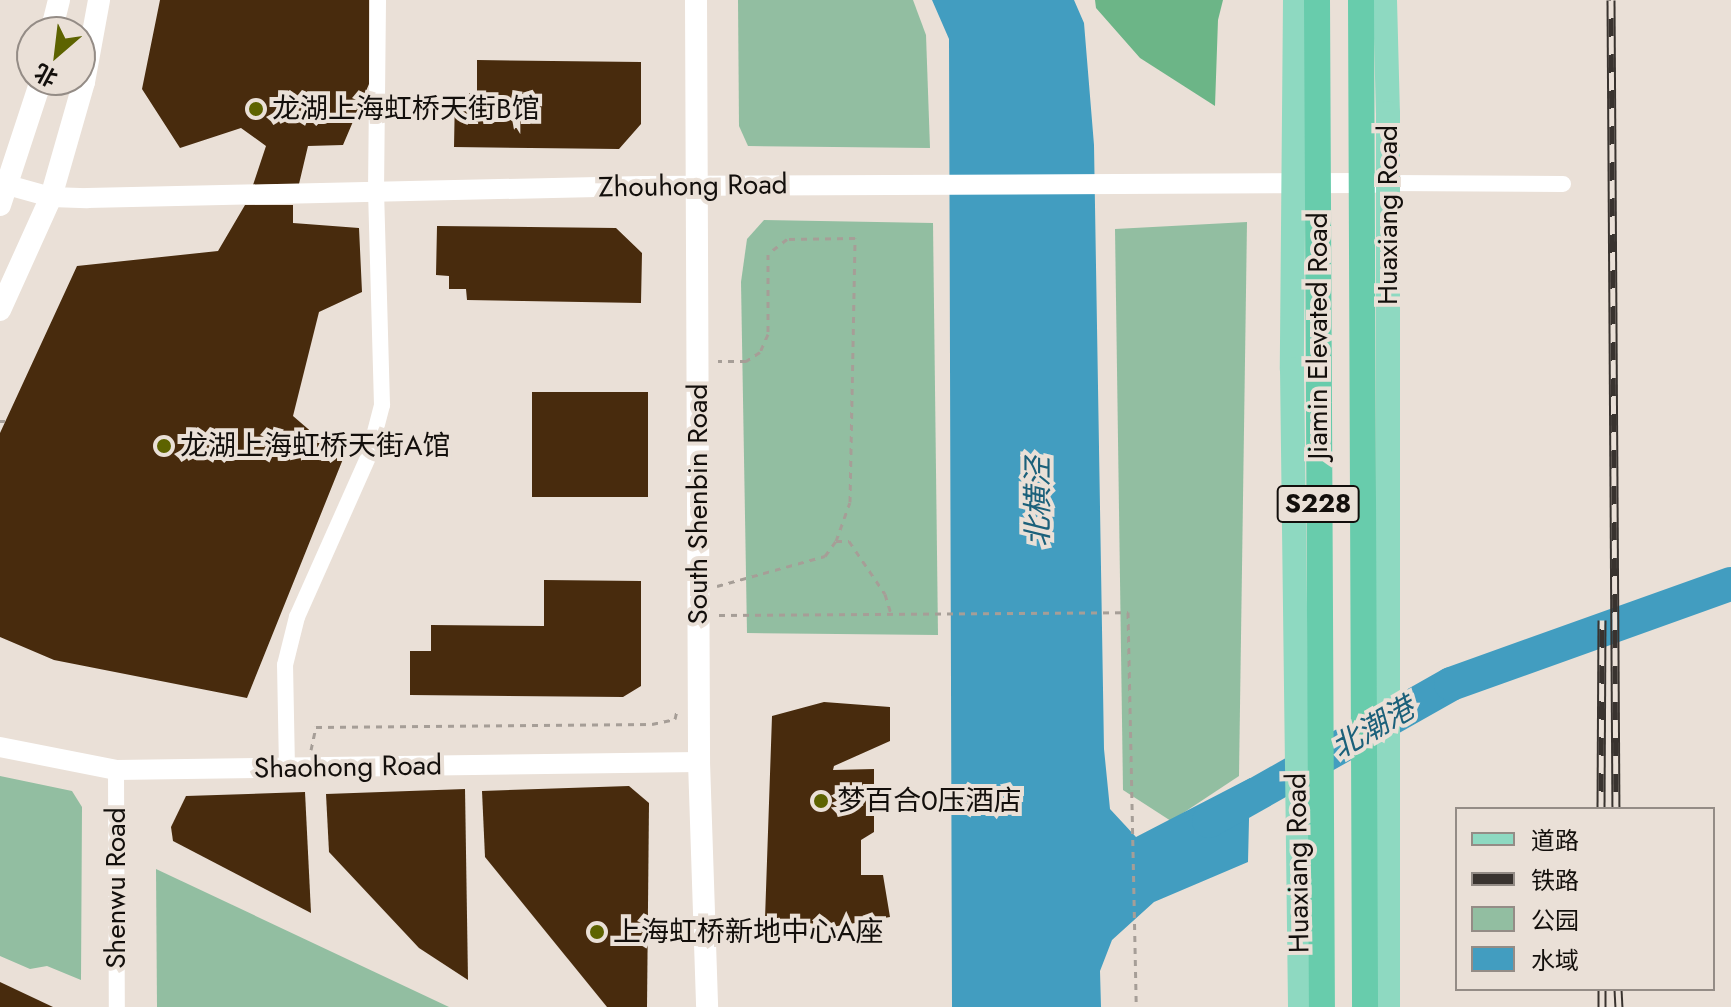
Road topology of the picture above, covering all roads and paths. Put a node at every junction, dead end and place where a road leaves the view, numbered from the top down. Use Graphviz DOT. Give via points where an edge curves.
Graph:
graph roads {
  1 [pos="99,0"];
  2 [pos="378,0"];
  3 [pos="696,0"];
  4 [pos="1295,0"];
  5 [pos="1317,0"];
  6 [pos="1361,0"];
  7 [pos="1385,0"];
  8 [pos="35,96"];
  9 [pos="1388,183"];
  10 [pos="1563,184"];
  11 [pos="1293,185"];
  12 [pos="696,186"];
  13 [pos="2,191"];
  14 [pos="376,192"];
  15 [pos="51,197"];
  16 [pos="0,310"];
  17 [pos="697,361"];
  18 [pos="836,541"];
  19 [pos="698,591"];
  20 [pos="891,614"];
  21 [pos="712,615"];
  22 [pos="680,701"];
  23 [pos="0,747"];
  24 [pos="310,757"];
  25 [pos="699,762"];
  26 [pos="287,768"];
  27 [pos="116,770"];
  28 [pos="117,1007"];
  29 [pos="707,1007"];
  30 [pos="1136,1007"];
  31 [pos="1300,1007"];
  32 [pos="1322,1007"];
  33 [pos="1365,1007"];
  34 [pos="1388,1007"];
  1 -- 15 [label="main road" via="84,82"];
  2 -- 14 [label="street"];
  3 -- 12 [label="main road, South Shenbin Road"];
  4 -- 11 [label="main road, Huaxiang Road"];
  5 -- 32 [label="highway, Jiamin Elevated Road / S228"];
  6 -- 33 [label="highway, Jiamin Elevated Road / S228"];
  7 -- 9 [label="main road, Huaxiang Road"];
  8 -- 13 [label="main road"];
  9 -- 10 [label="street"];
  9 -- 11 [label="street, Zhouhong Road"];
  9 -- 34 [label="main road, Huaxiang Road"];
  11 -- 12 [label="street, Zhouhong Road"];
  11 -- 31 [label="main road, Huaxiang Road"];
  12 -- 14 [label="street, Zhouhong Road"];
  12 -- 17 [label="main road, South Shenbin Road"];
  13 -- 15 [label="street, Zhouhong Road"];
  14 -- 15 [label="street, Zhouhong Road"];
  14 -- 26 [label="street" via="382,405 369,455 297,617 285,665"];
  15 -- 16 [label="main road"];
  17 -- 18 [label="path" via="746,361 760,352 768,334 768,254 787,239 855,238 850,502"];
  17 -- 19 [label="main road, South Shenbin Road"];
  18 -- 19 [label="path" via="825,556"];
  18 -- 20 [label="path" via="849,541 885,594"];
  19 -- 25 [label="main road, South Shenbin Road"];
  20 -- 21 [label="path"];
  20 -- 30 [label="path" via="1128,612"];
  22 -- 24 [label="path" via="675,719 652,724 316,727"];
  23 -- 27 [label="street, Shaohong Road"];
  25 -- 26 [label="street, Shaohong Road"];
  25 -- 29 [label="main road, South Shenbin Road"];
  26 -- 27 [label="street, Shaohong Road"];
  27 -- 28 [label="street, Shenwu Road"];
}
